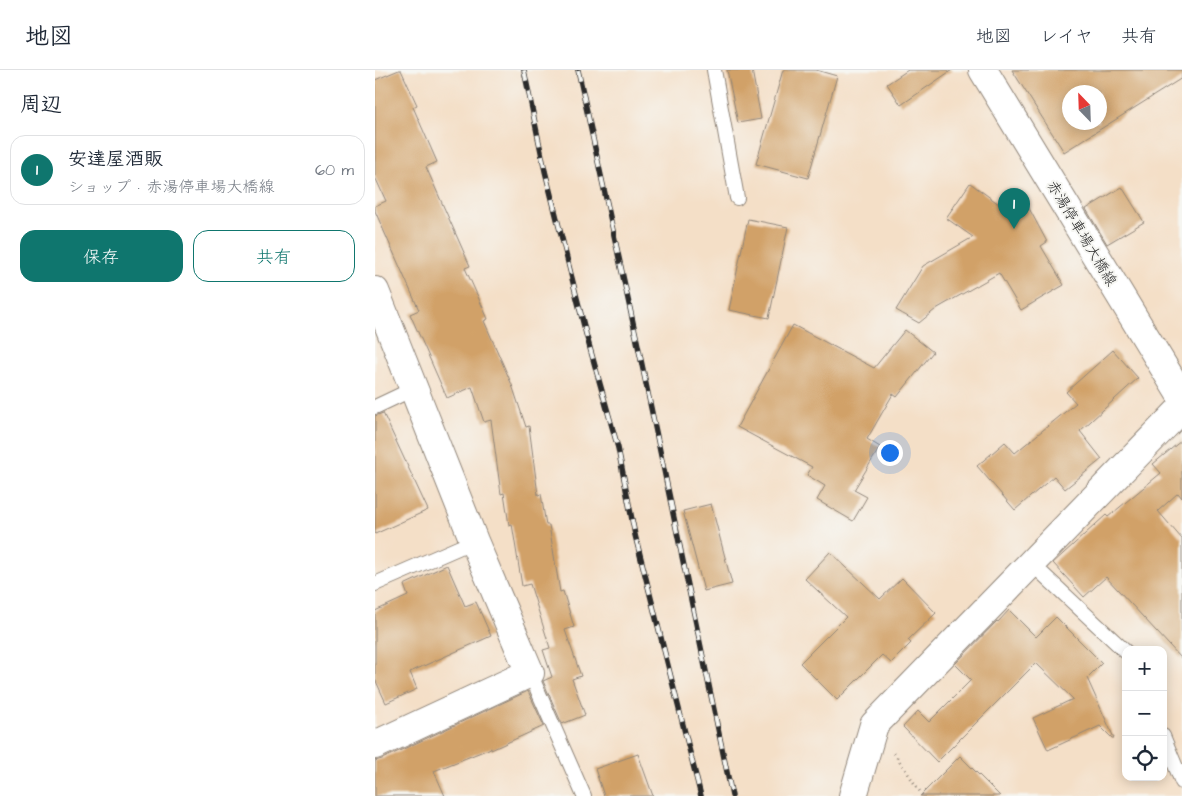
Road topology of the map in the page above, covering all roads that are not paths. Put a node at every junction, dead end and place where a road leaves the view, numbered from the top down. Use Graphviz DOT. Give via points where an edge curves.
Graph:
graph roads {
  1 [pos="714,70"];
  2 [pos="983,70"];
  3 [pos="737,198"];
  4 [pos="375,291"];
  5 [pos="413,389"];
  6 [pos="1182,397"];
  7 [pos="375,407"];
  8 [pos="1182,408"];
  9 [pos="474,541"];
  10 [pos="1031,564"];
  11 [pos="375,584"];
  12 [pos="1122,648"];
  13 [pos="530,673"];
  14 [pos="375,745"];
  15 [pos="1167,746"];
  16 [pos="1182,782"];
  17 [pos="584,796"];
  18 [pos="853,796"];
  1 -- 3 [label="lane"];
  2 -- 6 [label="street, 赤湯停車場大橋線"];
  4 -- 5 [label="street"];
  5 -- 7 [label="lane"];
  5 -- 9 [label="street"];
  8 -- 10 [label="street"];
  9 -- 11 [label="lane"];
  9 -- 13 [label="street"];
  10 -- 12 [label="lane"];
  10 -- 18 [label="street" via="874,725"];
  13 -- 14 [label="street"];
  13 -- 17 [label="lane"];
  15 -- 16 [label="lane"];
}
